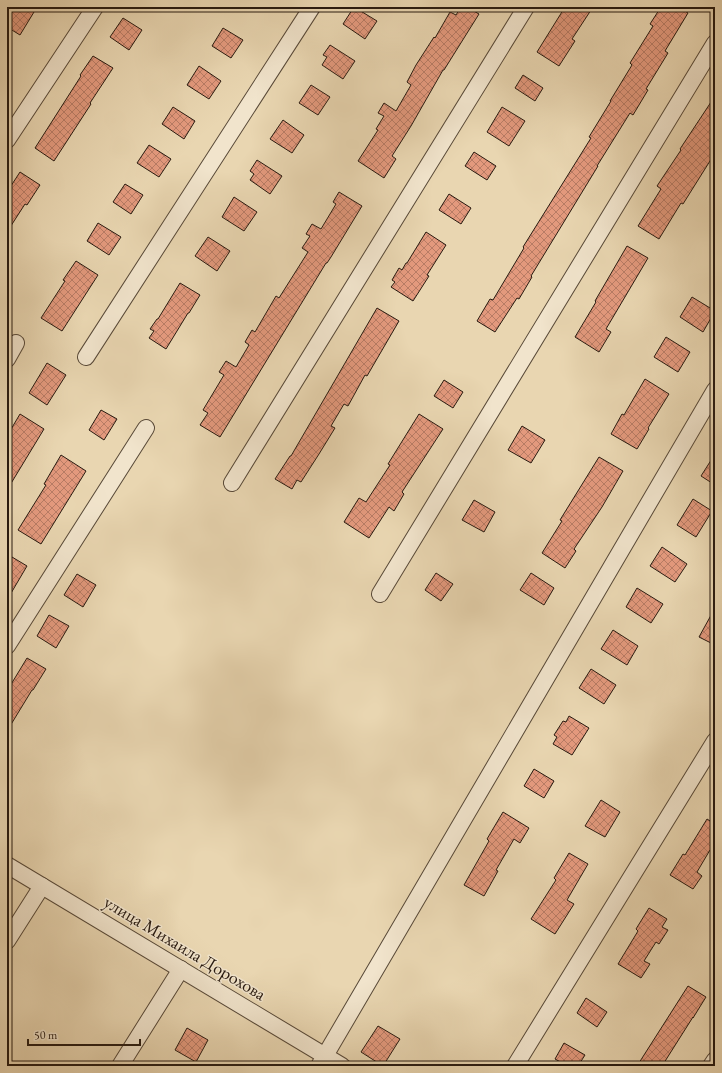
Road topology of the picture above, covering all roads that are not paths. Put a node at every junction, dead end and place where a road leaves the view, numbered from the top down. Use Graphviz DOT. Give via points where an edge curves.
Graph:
graph roads {
  1 [pos="95,7"];
  2 [pos="312,7"];
  3 [pos="526,7"];
  4 [pos="715,43"];
  5 [pos="7,140"];
  6 [pos="16,343"];
  7 [pos="86,357"];
  8 [pos="7,359"];
  9 [pos="715,390"];
  10 [pos="146,428"];
  11 [pos="232,483"];
  12 [pos="380,594"];
  13 [pos="7,646"];
  14 [pos="715,741"];
  15 [pos="7,865"];
  16 [pos="42,886"];
  17 [pos="7,941"];
  18 [pos="181,969"];
  19 [pos="715,1060"];
  20 [pos="323,1061"];
  21 [pos="120,1066"];
  22 [pos="342,1066"];
  23 [pos="515,1066"];
  24 [pos="711,1066"];
  1 -- 5 [label="street"];
  2 -- 7 [label="street"];
  3 -- 11 [label="street"];
  4 -- 12 [label="street"];
  6 -- 8 [label="street"];
  9 -- 20 [label="street"];
  10 -- 13 [label="street"];
  14 -- 23 [label="street"];
  15 -- 16 [label="street, улица Михаила Дорохова"];
  16 -- 17 [label="street"];
  16 -- 18 [label="street, улица Михаила Дорохова"];
  18 -- 20 [label="street, улица Михаила Дорохова"];
  18 -- 21 [label="street"];
  19 -- 24 [label="street"];
  20 -- 22 [label="street, улица Михаила Дорохова"];
}
